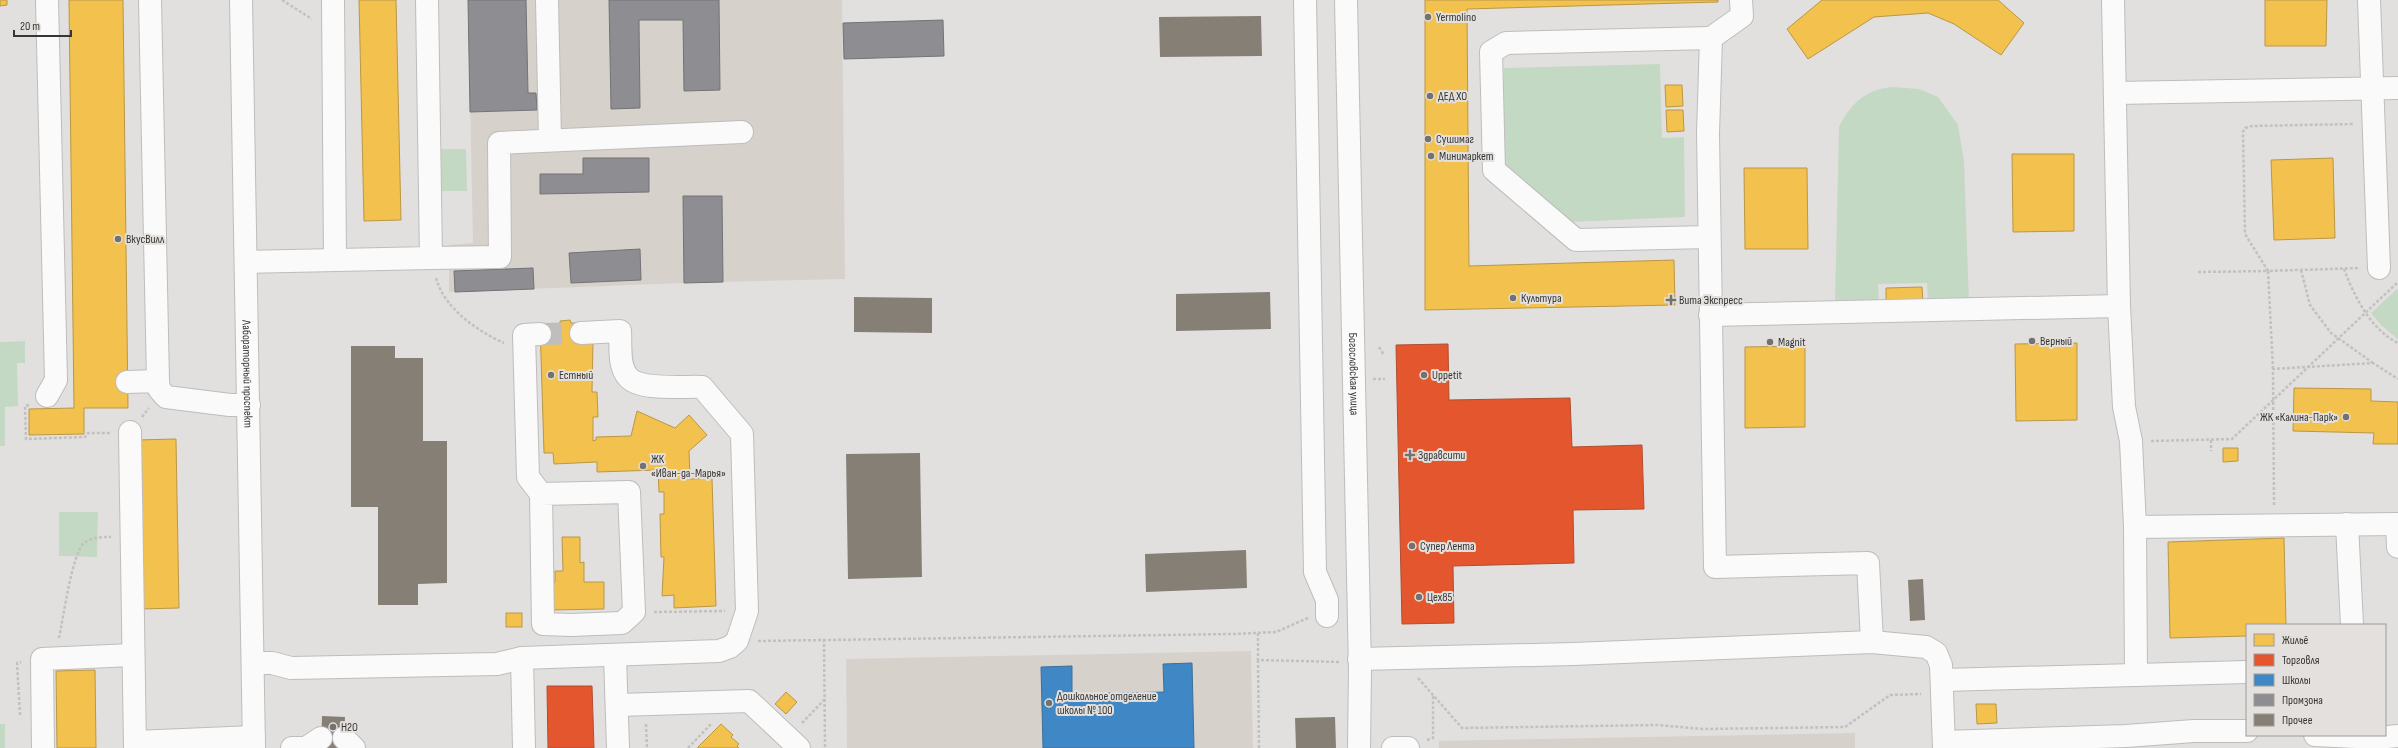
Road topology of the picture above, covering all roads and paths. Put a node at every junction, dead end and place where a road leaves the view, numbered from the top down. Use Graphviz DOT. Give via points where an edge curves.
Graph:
graph roads {
  1 [pos="47,0"];
  2 [pos="150,0"];
  3 [pos="241,0"];
  4 [pos="282,0"];
  5 [pos="333,0"];
  6 [pos="427,0"];
  7 [pos="547,0"];
  8 [pos="1304,0"];
  9 [pos="1346,0"];
  10 [pos="1742,0"];
  11 [pos="2113,0"];
  12 [pos="2369,0"];
  13 [pos="333,32"];
  14 [pos="1711,38"];
  15 [pos="2398,88"];
  16 [pos="2371,89"];
  17 [pos="2115,93"];
  18 [pos="2373,124"];
  19 [pos="742,132"];
  20 [pos="550,140"];
  21 [pos="1709,237"];
  22 [pos="431,258"];
  23 [pos="334,260"];
  24 [pos="246,262"];
  25 [pos="2379,268"];
  26 [pos="2344,269"];
  27 [pos="2301,270"];
  28 [pos="2268,271"];
  29 [pos="2198,272"];
  30 [pos="2398,282"];
  31 [pos="439,289"];
  32 [pos="2119,306"];
  33 [pos="2367,313"];
  34 [pos="1710,315"];
  35 [pos="581,333"];
  36 [pos="540,334"];
  37 [pos="2339,339"];
  38 [pos="2398,342"];
  39 [pos="1379,347"];
  40 [pos="525,353"];
  41 [pos="1384,355"];
  42 [pos="2373,363"];
  43 [pos="2310,367"];
  44 [pos="2274,369"];
  45 [pos="2398,379"];
  46 [pos="127,382"];
  47 [pos="158,385"];
  48 [pos="47,396"];
  49 [pos="2274,400"];
  50 [pos="249,405"];
  51 [pos="130,432"];
  52 [pos="2210,440"];
  53 [pos="2131,441"];
  54 [pos="2211,451"];
  55 [pos="541,494"];
  56 [pos="2347,524"];
  57 [pos="2397,524"];
  58 [pos="2274,525"];
  59 [pos="2135,527"];
  60 [pos="131,537"];
  61 [pos="2398,547"];
  62 [pos="747,611"];
  63 [pos="634,612"];
  64 [pos="1327,616"];
  65 [pos="2352,624"];
  66 [pos="571,625"];
  67 [pos="1258,633"];
  68 [pos="824,639"];
  69 [pos="737,641"];
  70 [pos="1872,642"];
  71 [pos="132,655"];
  72 [pos="616,656"];
  73 [pos="571,657"];
  74 [pos="55,658"];
  75 [pos="522,658"];
  76 [pos="1258,660"];
  77 [pos="1353,661"];
  78 [pos="263,663"];
  79 [pos="2246,672"];
  80 [pos="2136,675"];
  81 [pos="1417,677"];
  82 [pos="1942,687"];
  83 [pos="1433,695"];
  84 [pos="825,699"];
  85 [pos="646,704"];
  86 [pos="618,705"];
  87 [pos="2246,731"];
  88 [pos="2326,736"];
  89 [pos="321,738"];
  90 [pos="2196,740"];
  91 [pos="2385,741"];
  92 [pos="254,742"];
  93 [pos="2127,742"];
  94 [pos="793,743"];
  95 [pos="135,745"];
  96 [pos="1944,745"];
  97 [pos="43,748"];
  98 [pos="292,748"];
  99 [pos="524,748"];
  100 [pos="618,748"];
  101 [pos="646,748"];
  102 [pos="825,748"];
  103 [pos="1259,748"];
  104 [pos="1359,748"];
  105 [pos="1403,748"];
  1 -- 48 [label="street" via="56,380"];
  2 -- 47 [label="street"];
  3 -- 24 [label="street, Лабораторный проспект"];
  4 -- 13 [label="path"];
  5 -- 13 [label="street"];
  6 -- 22 [label="street"];
  7 -- 20 [label="street"];
  8 -- 64 [label="street" via="1315,572 1327,600"];
  9 -- 77 [label="street, Богословская улица"];
  10 -- 14 [label="street" via="1742,16"];
  11 -- 17 [label="street"];
  12 -- 16 [label="street"];
  13 -- 23 [label="street"];
  14 -- 21 [label="street" via="1708,134"];
  14 -- 21 [label="street" via="1506,43 1491,52 1494,170 1576,240"];
  15 -- 16 [label="street"];
  16 -- 17 [label="street"];
  16 -- 18 [label="street"];
  17 -- 32 [label="street"];
  18 -- 25 [label="street"];
  18 -- 28 [label="path" via="2245,128 2245,234"];
  19 -- 20 [label="street"];
  20 -- 22 [label="street" via="499,143 500,257"];
  21 -- 34 [label="street"];
  22 -- 23 [label="street"];
  23 -- 24 [label="street"];
  24 -- 50 [label="street, Лабораторный проспект"];
  25 -- 26 [label="path"];
  26 -- 27 [label="path"];
  26 -- 33 [label="path" via="2352,291"];
  27 -- 28 [label="path"];
  27 -- 37 [label="path" via="2310,305 2331,333"];
  28 -- 29 [label="path"];
  28 -- 44 [label="path"];
  30 -- 33 [label="path"];
  31 -- 40 [label="path" via="454,308 475,327"];
  32 -- 34 [label="street"];
  32 -- 53 [label="street" via="2124,407"];
  33 -- 37 [label="path"];
  33 -- 38 [label="path" via="2386,337"];
  34 -- 70 [label="street" via="1715,567 1868,563"];
  35 -- 62 [label="street" via="620,331 621,360 627,376 639,385 702,387 742,434"];
  36 -- 40 [label="street" via="524,335"];
  37 -- 42 [label="path"];
  37 -- 43 [label="path"];
  39 -- 41 [label="path"];
  40 -- 55 [label="street" via="528,477"];
  42 -- 43 [label="path"];
  42 -- 45 [label="path"];
  43 -- 44 [label="path"];
  43 -- 49 [label="path"];
  44 -- 49 [label="path"];
  46 -- 47 [label="street"];
  47 -- 50 [label="street" via="166,397"];
  47 -- 51 [label="path" via="152,405"];
  48 -- 51 [label="path" via="25,406 26,439"];
  49 -- 52 [label="path" via="2232,439"];
  49 -- 58 [label="path"];
  50 -- 78 [label="street, Лабораторный проспект"];
  51 -- 60 [label="street"];
  52 -- 53 [label="path"];
  52 -- 54 [label="path"];
  53 -- 59 [label="street"];
  55 -- 63 [label="street" via="629,492"];
  55 -- 66 [label="street" via="543,624"];
  56 -- 57 [label="street"];
  56 -- 58 [label="street"];
  56 -- 65 [label="street"];
  57 -- 61 [label="street"];
  58 -- 59 [label="street"];
  59 -- 80 [label="street"];
  60 -- 71 [label="street"];
  60 -- 74 [label="path" via="98,538 84,544 76,556"];
  62 -- 63 [label="path"];
  62 -- 69 [label="street"];
  63 -- 66 [label="street" via="622,623"];
  64 -- 67 [label="path" via="1311,616 1276,632"];
  66 -- 73 [label="street"];
  67 -- 68 [label="path"];
  67 -- 76 [label="path"];
  68 -- 69 [label="path"];
  68 -- 84 [label="path"];
  69 -- 72 [label="street" via="719,651"];
  70 -- 77 [label="street"];
  70 -- 82 [label="street" via="1926,647 1936,653 1941,665"];
  71 -- 74 [label="street"];
  71 -- 95 [label="street"];
  72 -- 73 [label="street"];
  72 -- 86 [label="street"];
  73 -- 75 [label="street"];
  74 -- 97 [label="street" via="42,659"];
  75 -- 78 [label="street" via="497,664 291,668"];
  75 -- 99 [label="street"];
  76 -- 77 [label="path"];
  76 -- 103 [label="path"];
  77 -- 104 [label="street, Богословская улица"];
  78 -- 92 [label="street, Лабораторный проспект"];
  79 -- 80 [label="street"];
  80 -- 82 [label="street"];
  81 -- 83 [label="path"];
  82 -- 83 [label="path" via="1890,694 1845,727 1703,729 1656,725 1462,728"];
  82 -- 96 [label="street"];
  83 -- 105 [label="path" via="1433,738"];
  84 -- 94 [label="path"];
  84 -- 102 [label="path"];
  85 -- 86 [label="street"];
  85 -- 94 [label="street" via="749,701"];
  85 -- 101 [label="path"];
  86 -- 100 [label="street"];
  87 -- 90 [label="street"];
  88 -- 91 [label="street"];
  89 -- 98 [label="street" via="306,748"];
  90 -- 93 [label="street"];
  92 -- 95 [label="street"];
  93 -- 96 [label="street"];
}
